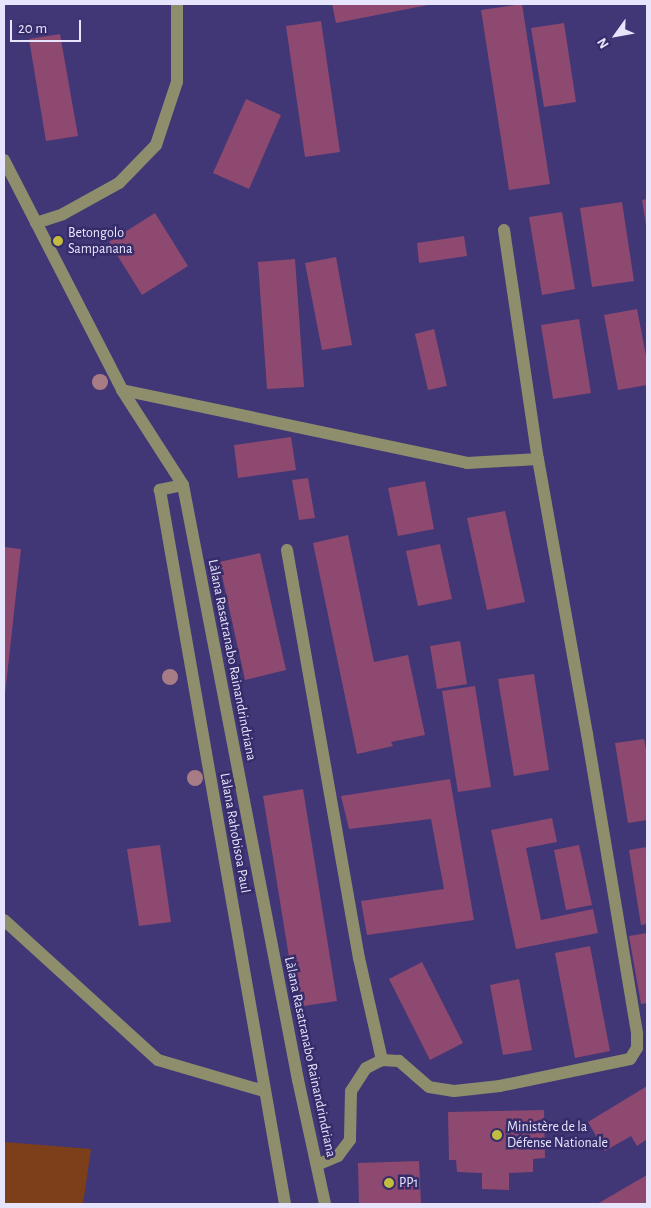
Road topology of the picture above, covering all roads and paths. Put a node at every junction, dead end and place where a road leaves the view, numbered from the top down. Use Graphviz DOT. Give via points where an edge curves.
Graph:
graph roads {
  1 [pos="171,4"];
  2 [pos="177,4"];
  3 [pos="177,19"];
  4 [pos="4,160"];
  5 [pos="36,223"];
  6 [pos="504,230"];
  7 [pos="122,390"];
  8 [pos="538,459"];
  9 [pos="183,485"];
  10 [pos="287,550"];
  11 [pos="4,920"];
  12 [pos="382,1060"];
  13 [pos="264,1091"];
  14 [pos="317,1164"];
  15 [pos="285,1204"];
  16 [pos="326,1204"];
  1 -- 3 [label="street"];
  2 -- 3 [label="street"];
  3 -- 5 [label="street" via="177,82 156,145 119,183 63,214"];
  4 -- 5 [label="street, Làlana Rasatranabo Rainandrindriana"];
  5 -- 7 [label="street, Làlana Rasatranabo Rainandrindriana"];
  6 -- 8 [label="street"];
  7 -- 8 [label="street" via="467,463"];
  7 -- 9 [label="street, Làlana Rasatranabo Rainandrindriana"];
  8 -- 12 [label="street" via="592,763 637,1048 630,1059 500,1086 454,1091 429,1087 399,1061"];
  9 -- 13 [label="street, Làlana Rahobisoa Paul" via="160,490"];
  9 -- 14 [label="street, Làlana Rasatranabo Rainandrindriana"];
  10 -- 12 [label="street" via="359,958"];
  11 -- 13 [label="street" via="158,1060"];
  12 -- 14 [label="street" via="366,1068 351,1090 350,1140 338,1156"];
  13 -- 15 [label="street, Làlana Rahobisoa Paul"];
  14 -- 16 [label="street, Làlana Rasatranabo Rainandrindriana"];
}
